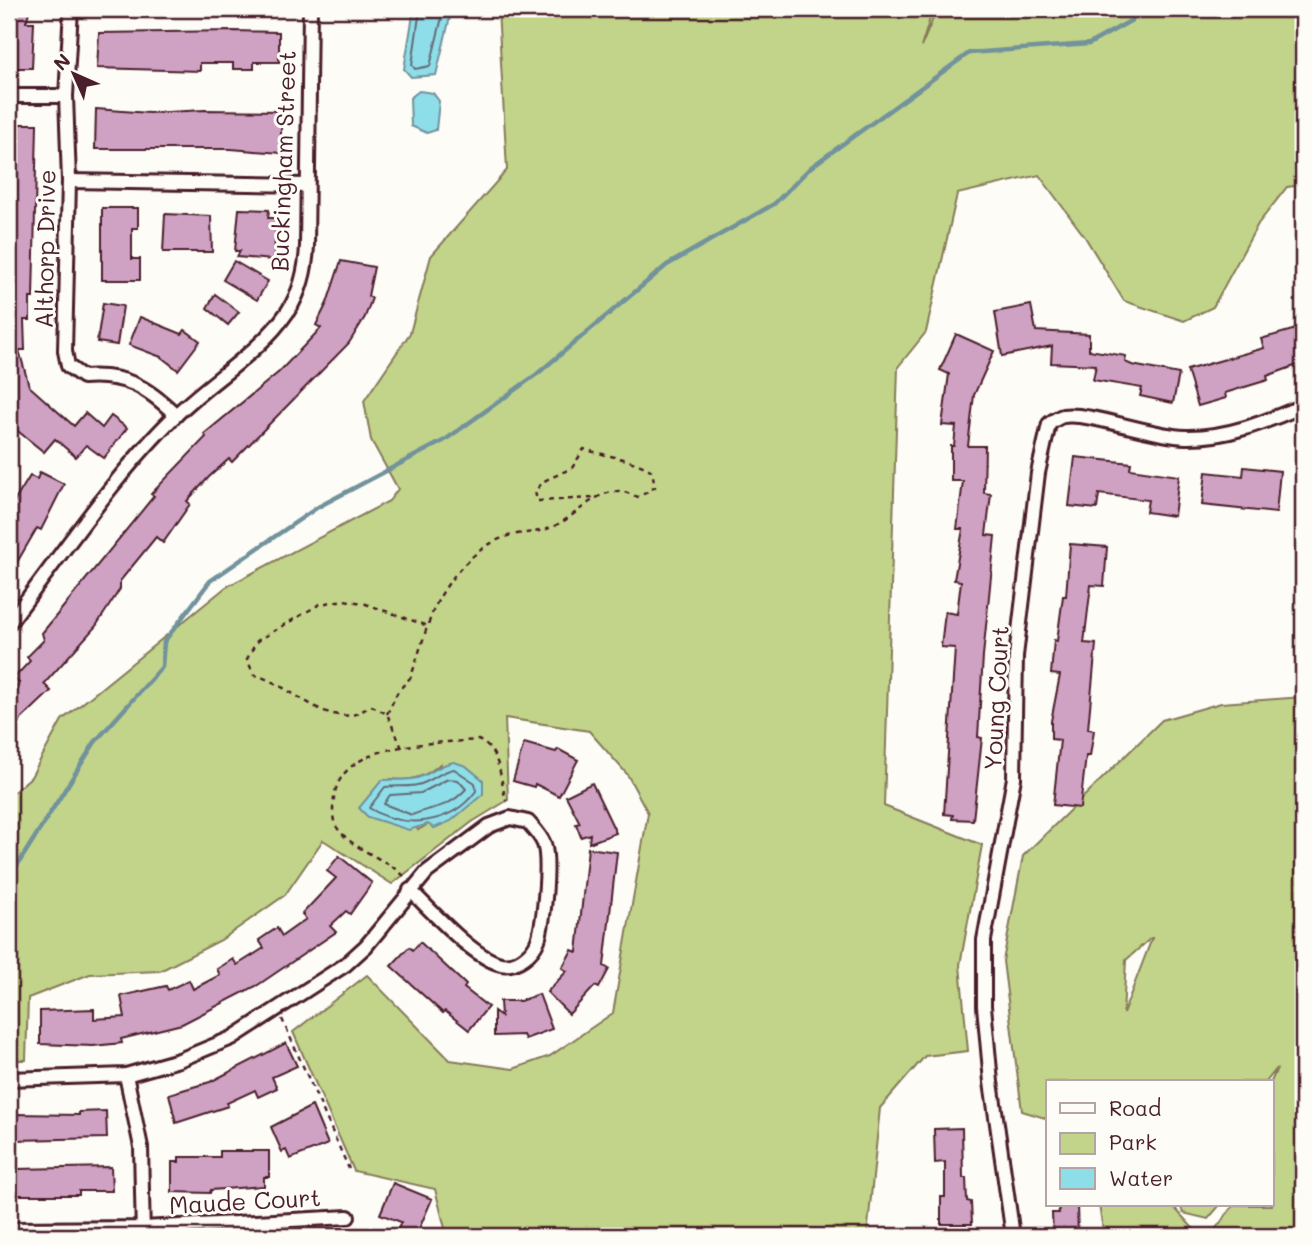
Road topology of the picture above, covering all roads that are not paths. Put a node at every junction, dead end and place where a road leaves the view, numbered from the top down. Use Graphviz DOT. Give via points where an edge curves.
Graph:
graph roads {
  1 [pos="71,9"];
  2 [pos="310,9"];
  3 [pos="9,96"];
  4 [pos="66,96"];
  5 [pos="69,181"];
  6 [pos="307,185"];
  7 [pos="1303,407"];
  8 [pos="176,415"];
  9 [pos="9,623"];
  10 [pos="410,890"];
  11 [pos="126,1075"];
  12 [pos="9,1079"];
  13 [pos="348,1217"];
  14 [pos="9,1229"];
  15 [pos="143,1232"];
  16 [pos="1013,1236"];
  1 -- 4 [label="street, Althorp Drive"];
  2 -- 6 [label="street, Buckingham Street"];
  3 -- 4 [label="street"];
  4 -- 5 [label="street, Althorp Drive"];
  5 -- 6 [label="street"];
  5 -- 8 [label="street, Althorp Drive" via="68,366 83,377 109,375 127,380"];
  6 -- 8 [label="street, Buckingham Street" via="306,268 287,313"];
  7 -- 16 [label="street, Young Court" via="1256,427 1213,436 1158,435 1079,417 1061,416 1049,424 1038,473 1016,656 1014,778 984,940 991,1082"];
  8 -- 9 [label="street, Buckingham Street" via="128,469"];
  10 -- 10 [label="street" via="486,959 504,965 519,961 538,940 544,844 528,822 510,818 489,826"];
  10 -- 11 [label="street" via="345,965 277,1010 211,1048"];
  11 -- 12 [label="street"];
  11 -- 15 [label="street" via="141,1147"];
  13 -- 15 [label="street, Maude Court"];
  14 -- 15 [label="street, Maude Court"];
}
